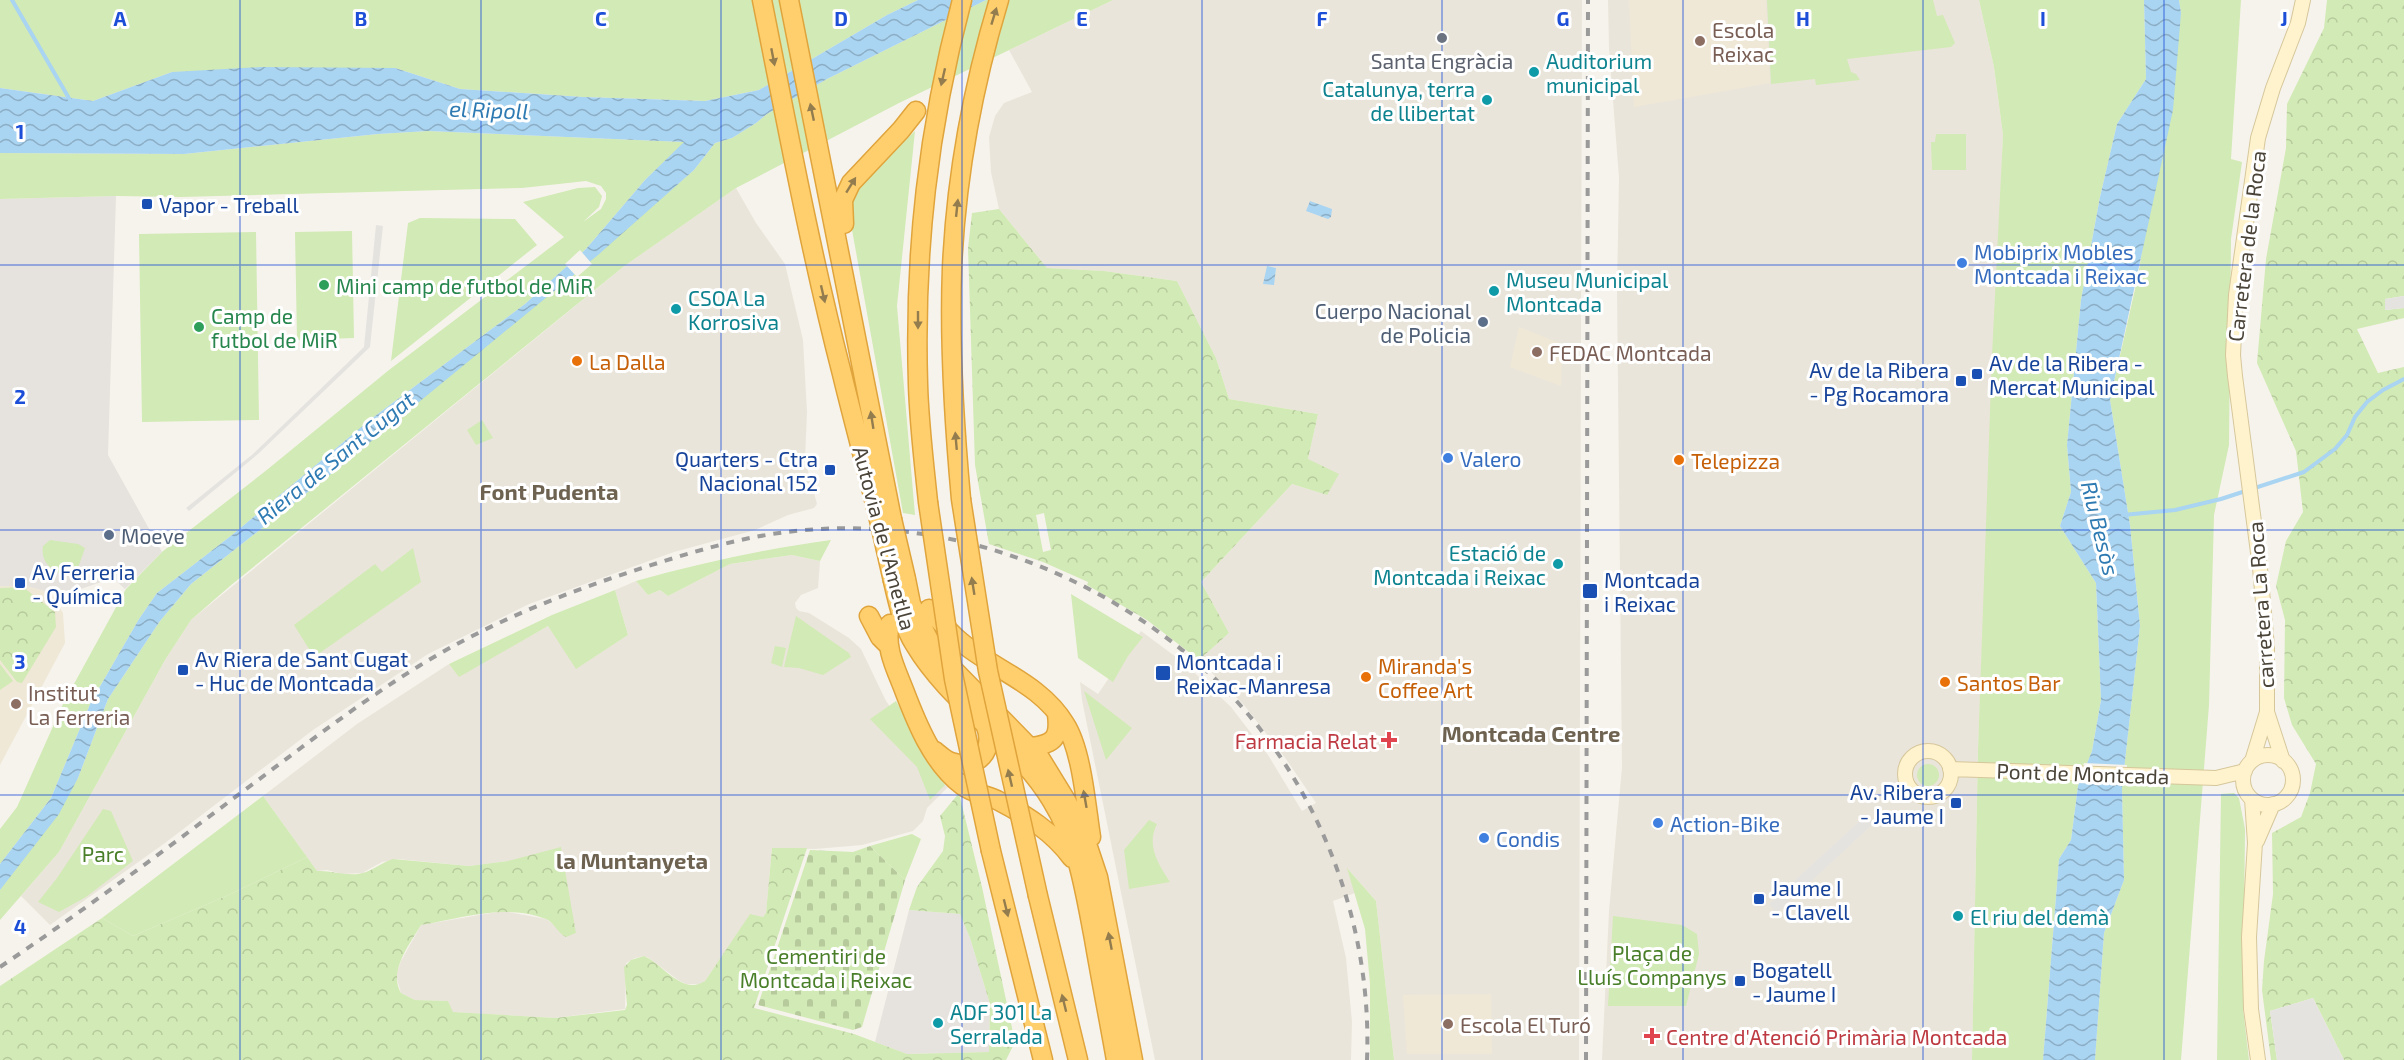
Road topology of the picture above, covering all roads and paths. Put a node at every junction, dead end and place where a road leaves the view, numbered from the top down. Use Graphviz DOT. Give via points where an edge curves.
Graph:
graph roads {
  1 [pos="762,0"];
  2 [pos="789,0"];
  3 [pos="963,0"];
  4 [pos="999,0"];
  5 [pos="2303,0"];
  6 [pos="916,111"];
  7 [pos="863,366"];
  8 [pos="2252,499"];
  9 [pos="886,521"];
  10 [pos="936,612"];
  11 [pos="869,616"];
  12 [pos="890,624"];
  13 [pos="889,646"];
  14 [pos="938,664"];
  15 [pos="2266,712"];
  16 [pos="1057,714"];
  17 [pos="985,724"];
  18 [pos="1031,747"];
  19 [pos="932,748"];
  20 [pos="2283,761"];
  21 [pos="2248,766"];
  22 [pos="1950,769"];
  23 [pos="2216,778"];
  24 [pos="2248,794"];
  25 [pos="2273,804"];
  26 [pos="2255,843"];
  27 [pos="1080,869"];
  28 [pos="1098,877"];
  29 [pos="1043,1060"];
  30 [pos="1078,1060"];
  31 [pos="1116,1060"];
  32 [pos="1133,1060"];
  33 [pos="2258,1060"];
  1 -- 9 [label="highway, Autovia de l'Ametlla, one-way" via="842,374"];
  7 -- 2 [label="highway, Autovia de l'Ametlla, one-way"];
  3 -- 29 [label="highway, one-way, bridge" via="941,83 930,147 920,262 918,384 928,502 954,679"];
  30 -- 4 [label="highway, one-way, bridge" via="988,671 962,499 952,383 952,266 963,160 976,85"];
  5 -- 8 [label="street, Carretera de la Roca" via="2258,138 2236,295 2235,376"];
  7 -- 6 [label="highway, one-way" via="843,200 858,174"];
  9 -- 7 [label="highway, Autovia de l'Ametlla, one-way"];
  8 -- 15 [label="street, carretera La Roca" via="2267,647"];
  9 -- 14 [label="highway, Autovia de l'Ametlla, bridge" via="901,614 913,643"];
  10 -- 16 [label="highway" via="961,642 1036,691"];
  11 -- 13 [label="highway"];
  12 -- 13 [label="highway"];
  13 -- 19 [label="highway" via="913,714"];
  14 -- 17 [label="highway, Autovia de l'Ametlla"];
  14 -- 18 [label="highway"];
  15 -- 20 [label="street, carretera La Roca"];
  15 -- 21 [label="street, carretera La Roca"];
  16 -- 18 [label="highway" via="1059,729 1053,740"];
  28 -- 16 [label="highway, one-way" via="1080,768 1070,732"];
  17 -- 19 [label="highway" via="990,734 988,749 976,760 951,762"];
  17 -- 27 [label="highway, Autovia de l'Ametlla" via="1020,756 1052,800"];
  18 -- 28 [label="highway" via="1067,802 1084,835"];
  19 -- 27 [label="highway" via="941,765 961,784 1042,827 1058,840"];
  20 -- 21 [label="street" via="2268,756"];
  20 -- 25 [label="street" via="2291,772 2292,786 2285,798"];
  21 -- 23 [label="street"];
  21 -- 24 [label="street"];
  22 -- 23 [label="street, Pont de Montcada"];
  23 -- 24 [label="street"];
  24 -- 25 [label="street" via="2260,804"];
  24 -- 26 [label="street"];
  25 -- 26 [label="street"];
  26 -- 33 [label="street" via="2249,937 2251,1009"];
  27 -- 31 [label="highway, Autovia de l'Ametlla"];
  32 -- 28 [label="highway, one-way"];
}
